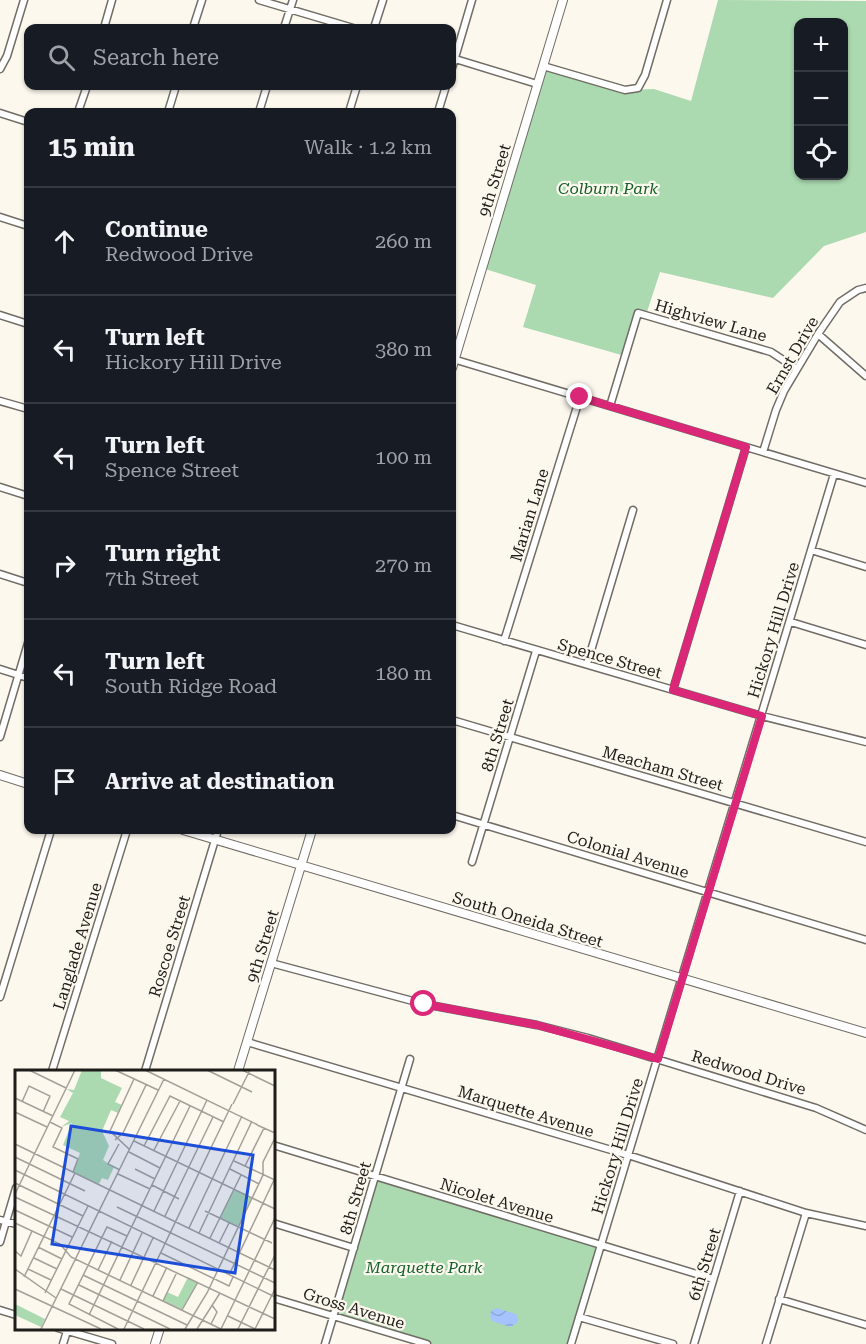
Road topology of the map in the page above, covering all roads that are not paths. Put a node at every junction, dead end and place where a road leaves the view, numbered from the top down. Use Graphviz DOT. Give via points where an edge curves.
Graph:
graph roads {
  1 [pos="24,0"];
  2 [pos="112,0"];
  3 [pos="202,0"];
  4 [pos="259,0"];
  5 [pos="293,0"];
  6 [pos="383,0"];
  7 [pos="472,0"];
  8 [pos="563,0"];
  9 [pos="667,0"];
  10 [pos="290,10"];
  11 [pos="105,24"];
  12 [pos="195,24"];
  13 [pos="285,24"];
  14 [pos="339,24"];
  15 [pos="375,24"];
  16 [pos="456,49"];
  17 [pos="456,59"];
  18 [pos="543,66"];
  19 [pos="0,69"];
  20 [pos="537,84"];
  21 [pos="86,90"];
  22 [pos="175,90"];
  23 [pos="266,90"];
  24 [pos="356,90"];
  25 [pos="445,90"];
  26 [pos="79,108"];
  27 [pos="169,108"];
  28 [pos="260,108"];
  29 [pos="350,108"];
  30 [pos="439,108"];
  31 [pos="0,113"];
  32 [pos="24,121"];
  33 [pos="0,217"];
  34 [pos="24,225"];
  35 [pos="866,288"];
  36 [pos="0,315"];
  37 [pos="24,323"];
  38 [pos="818,334"];
  39 [pos="456,349"];
  40 [pos="456,363"];
  41 [pos="797,369"];
  42 [pos="866,376"];
  43 [pos="580,397"];
  44 [pos="0,401"];
  45 [pos="609,406"];
  46 [pos="24,408"];
  47 [pos="746,447"];
  48 [pos="763,452"];
  49 [pos="834,474"];
  50 [pos="866,483"];
  51 [pos="0,487"];
  52 [pos="24,495"];
  53 [pos="633,510"];
  54 [pos="811,550"];
  55 [pos="866,567"];
  56 [pos="0,574"];
  57 [pos="24,582"];
  58 [pos="790,622"];
  59 [pos="456,625"];
  60 [pos="504,641"];
  61 [pos="866,645"];
  62 [pos="536,651"];
  63 [pos="24,657"];
  64 [pos="587,664"];
  65 [pos="0,669"];
  66 [pos="19,675"];
  67 [pos="24,677"];
  68 [pos="673,690"];
  69 [pos="762,716"];
  70 [pos="456,721"];
  71 [pos="0,737"];
  72 [pos="510,737"];
  73 [pos="866,742"];
  74 [pos="0,775"];
  75 [pos="24,783"];
  76 [pos="735,803"];
  77 [pos="456,816"];
  78 [pos="484,825"];
  79 [pos="50,834"];
  80 [pos="126,834"];
  81 [pos="196,834"];
  82 [pos="217,834"];
  83 [pos="311,834"];
  84 [pos="215,840"];
  85 [pos="866,842"];
  86 [pos="472,862"];
  87 [pos="301,866"];
  88 [pos="708,892"];
  89 [pos="866,940"];
  90 [pos="271,963"];
  91 [pos="682,979"];
  92 [pos="0,998"];
  93 [pos="866,1033"];
  94 [pos="247,1042"];
  95 [pos="410,1059"];
  96 [pos="658,1059"];
  97 [pos="52,1070"];
  98 [pos="145,1070"];
  99 [pos="238,1070"];
  100 [pos="401,1088"];
  101 [pos="866,1130"];
  102 [pos="274,1145"];
  103 [pos="628,1155"];
  104 [pos="376,1176"];
  105 [pos="15,1191"];
  106 [pos="740,1191"];
  107 [pos="806,1213"];
  108 [pos="3,1221"];
  109 [pos="274,1223"];
  110 [pos="866,1226"];
  111 [pos="0,1242"];
  112 [pos="601,1246"];
  113 [pos="354,1248"];
  114 [pos="713,1279"];
  115 [pos="274,1298"];
  116 [pos="779,1299"];
  117 [pos="0,1310"];
  118 [pos="15,1315"];
  119 [pos="334,1316"];
  120 [pos="579,1317"];
  121 [pos="866,1325"];
  122 [pos="67,1329"];
  123 [pos="160,1329"];
  124 [pos="63,1344"];
  125 [pos="112,1344"];
  126 [pos="155,1344"];
  127 [pos="325,1344"];
  128 [pos="427,1344"];
  129 [pos="571,1344"];
  130 [pos="674,1344"];
  131 [pos="694,1344"];
  132 [pos="766,1344"];
  1 -- 19 [label="street"];
  2 -- 11 [label="street"];
  3 -- 12 [label="street"];
  4 -- 10 [label="street"];
  5 -- 10 [label="street"];
  6 -- 15 [label="street"];
  7 -- 16 [label="street"];
  8 -- 18 [label="street, 9th Street"];
  9 -- 18 [label="street" via="638,88 625,90"];
  10 -- 13 [label="street"];
  10 -- 14 [label="street"];
  17 -- 20 [label="street"];
  18 -- 20 [label="street, 9th Street"];
  20 -- 39 [label="street, 9th Street"];
  21 -- 26 [label="street"];
  22 -- 27 [label="street"];
  23 -- 28 [label="street"];
  24 -- 29 [label="street"];
  25 -- 30 [label="street"];
  31 -- 32 [label="street"];
  33 -- 34 [label="street"];
  35 -- 38 [label="street, Ernst Drive" via="840,302"];
  36 -- 37 [label="street"];
  38 -- 41 [label="street, Ernst Drive"];
  38 -- 42 [label="street"];
  40 -- 43 [label="street"];
  41 -- 45 [label="street, Highview Lane" via="771,352 638,313"];
  41 -- 48 [label="street, Ernst Drive" via="776,410"];
  43 -- 45 [label="street"];
  43 -- 60 [label="street, Marian Lane"];
  44 -- 46 [label="street"];
  45 -- 47 [label="street"];
  47 -- 48 [label="street"];
  47 -- 68 [label="street"];
  48 -- 49 [label="street"];
  49 -- 50 [label="street"];
  49 -- 54 [label="street, Hickory Hill Drive"];
  51 -- 52 [label="street"];
  53 -- 64 [label="street"];
  54 -- 55 [label="street"];
  54 -- 58 [label="street, Hickory Hill Drive"];
  56 -- 57 [label="street"];
  58 -- 61 [label="street"];
  58 -- 69 [label="street, Hickory Hill Drive"];
  59 -- 60 [label="street, Spence Street"];
  60 -- 62 [label="street, Spence Street"];
  62 -- 64 [label="street, Spence Street"];
  62 -- 72 [label="street, 8th Street"];
  63 -- 66 [label="street"];
  64 -- 68 [label="street, Spence Street"];
  65 -- 66 [label="street"];
  66 -- 67 [label="street"];
  66 -- 71 [label="street"];
  68 -- 69 [label="street, Spence Street"];
  69 -- 73 [label="street, Spence Street"];
  69 -- 76 [label="street, Hickory Hill Drive"];
  70 -- 72 [label="street, Meacham Street"];
  72 -- 76 [label="street, Meacham Street"];
  72 -- 78 [label="street, 8th Street"];
  74 -- 75 [label="street"];
  76 -- 85 [label="street, Meacham Street"];
  76 -- 88 [label="street, Hickory Hill Drive"];
  77 -- 78 [label="street, Colonial Avenue"];
  78 -- 86 [label="street, 8th Street"];
  78 -- 88 [label="street, Colonial Avenue"];
  79 -- 92 [label="street"];
  80 -- 97 [label="street, Langlade Avenue"];
  81 -- 84 [label="street, South Oneida Street"];
  82 -- 84 [label="street, Roscoe Street"];
  83 -- 87 [label="street, 9th Street"];
  84 -- 87 [label="street, South Oneida Street"];
  84 -- 98 [label="street, Roscoe Street"];
  87 -- 90 [label="street, 9th Street"];
  87 -- 91 [label="street, South Oneida Street"];
  88 -- 89 [label="street, Colonial Avenue"];
  88 -- 91 [label="street, Hickory Hill Drive"];
  90 -- 94 [label="street, 9th Street"];
  90 -- 96 [label="street, Redwood Drive" via="424,1004 537,1025"];
  91 -- 93 [label="street, South Oneida Street"];
  91 -- 96 [label="street, Hickory Hill Drive"];
  94 -- 99 [label="street, 9th Street"];
  94 -- 100 [label="street, Marquette Avenue"];
  95 -- 100 [label="street, 8th Street"];
  96 -- 101 [label="street, Redwood Drive" via="816,1107"];
  96 -- 103 [label="street, Hickory Hill Drive"];
  100 -- 103 [label="street, Marquette Avenue"];
  100 -- 104 [label="street, 8th Street"];
  102 -- 104 [label="street, Nicolet Avenue"];
  103 -- 106 [label="street, Marquette Avenue"];
  103 -- 112 [label="street, Hickory Hill Drive"];
  104 -- 112 [label="street, Nicolet Avenue"];
  104 -- 113 [label="street, 8th Street"];
  105 -- 108 [label="street"];
  106 -- 107 [label="street, Marquette Avenue"];
  106 -- 114 [label="street, 6th Street"];
  107 -- 110 [label="street, Marquette Avenue"];
  107 -- 116 [label="street"];
  108 -- 111 [label="street"];
  109 -- 113 [label="street"];
  112 -- 114 [label="street, Nicolet Avenue"];
  112 -- 120 [label="street, Hickory Hill Drive"];
  113 -- 119 [label="street, 8th Street"];
  114 -- 131 [label="street, 6th Street"];
  115 -- 119 [label="street, Gross Avenue"];
  116 -- 121 [label="street"];
  116 -- 132 [label="street"];
  117 -- 118 [label="street"];
  119 -- 127 [label="street, 8th Street"];
  119 -- 128 [label="street, Gross Avenue"];
  120 -- 129 [label="street, Hickory Hill Drive"];
  120 -- 130 [label="street"];
  122 -- 124 [label="street"];
  122 -- 125 [label="street"];
  123 -- 126 [label="street"];
}
